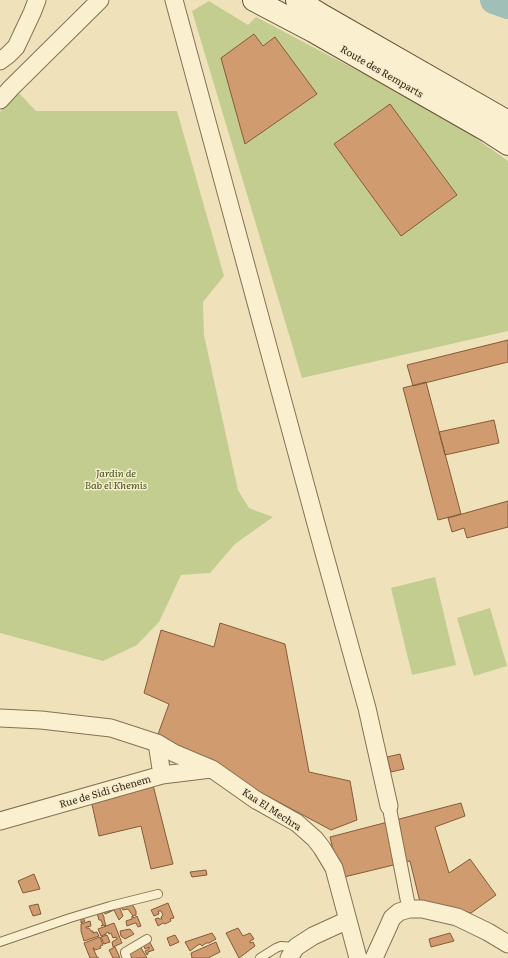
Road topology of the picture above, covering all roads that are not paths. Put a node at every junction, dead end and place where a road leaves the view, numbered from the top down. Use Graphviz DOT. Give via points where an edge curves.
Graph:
graph roads {
  1 [pos="37,0"];
  2 [pos="100,0"];
  3 [pos="174,0"];
  4 [pos="297,0"];
  5 [pos="258,1"];
  6 [pos="0,61"];
  7 [pos="0,100"];
  8 [pos="508,122"];
  9 [pos="508,144"];
  10 [pos="0,718"];
  11 [pos="157,743"];
  12 [pos="212,769"];
  13 [pos="162,775"];
  14 [pos="389,806"];
  15 [pos="0,821"];
  16 [pos="158,894"];
  17 [pos="409,909"];
  18 [pos="348,920"];
  19 [pos="147,939"];
  20 [pos="0,942"];
  21 [pos="508,944"];
  22 [pos="292,953"];
  23 [pos="126,958"];
  24 [pos="260,958"];
  25 [pos="358,958"];
  26 [pos="374,958"];
  1 -- 6 [label="street" via="16,47"];
  2 -- 7 [label="street"];
  3 -- 14 [label="street" via="367,708"];
  4 -- 8 [label="main road, Route des Remparts"];
  5 -- 9 [label="main road, Route des Remparts"];
  10 -- 11 [label="street, Kaa El Mechra" via="111,728"];
  11 -- 12 [label="street, Kaa El Mechra"];
  11 -- 13 [label="street"];
  12 -- 13 [label="street, Rue de Sidi Ghenem"];
  12 -- 18 [label="street, Kaa El Mechra" via="256,800 297,823 315,839 334,868"];
  13 -- 15 [label="street, Rue de Sidi Ghenem"];
  14 -- 17 [label="street"];
  16 -- 20 [label="lane" via="110,906"];
  17 -- 21 [label="street" via="422,909 457,917"];
  17 -- 26 [label="street" via="399,912 392,918"];
  18 -- 22 [label="street" via="313,936"];
  18 -- 25 [label="street, Kaa El Mechra"];
  19 -- 23 [label="lane" via="125,952"];
  22 -- 24 [label="lane" via="281,946"];
}
